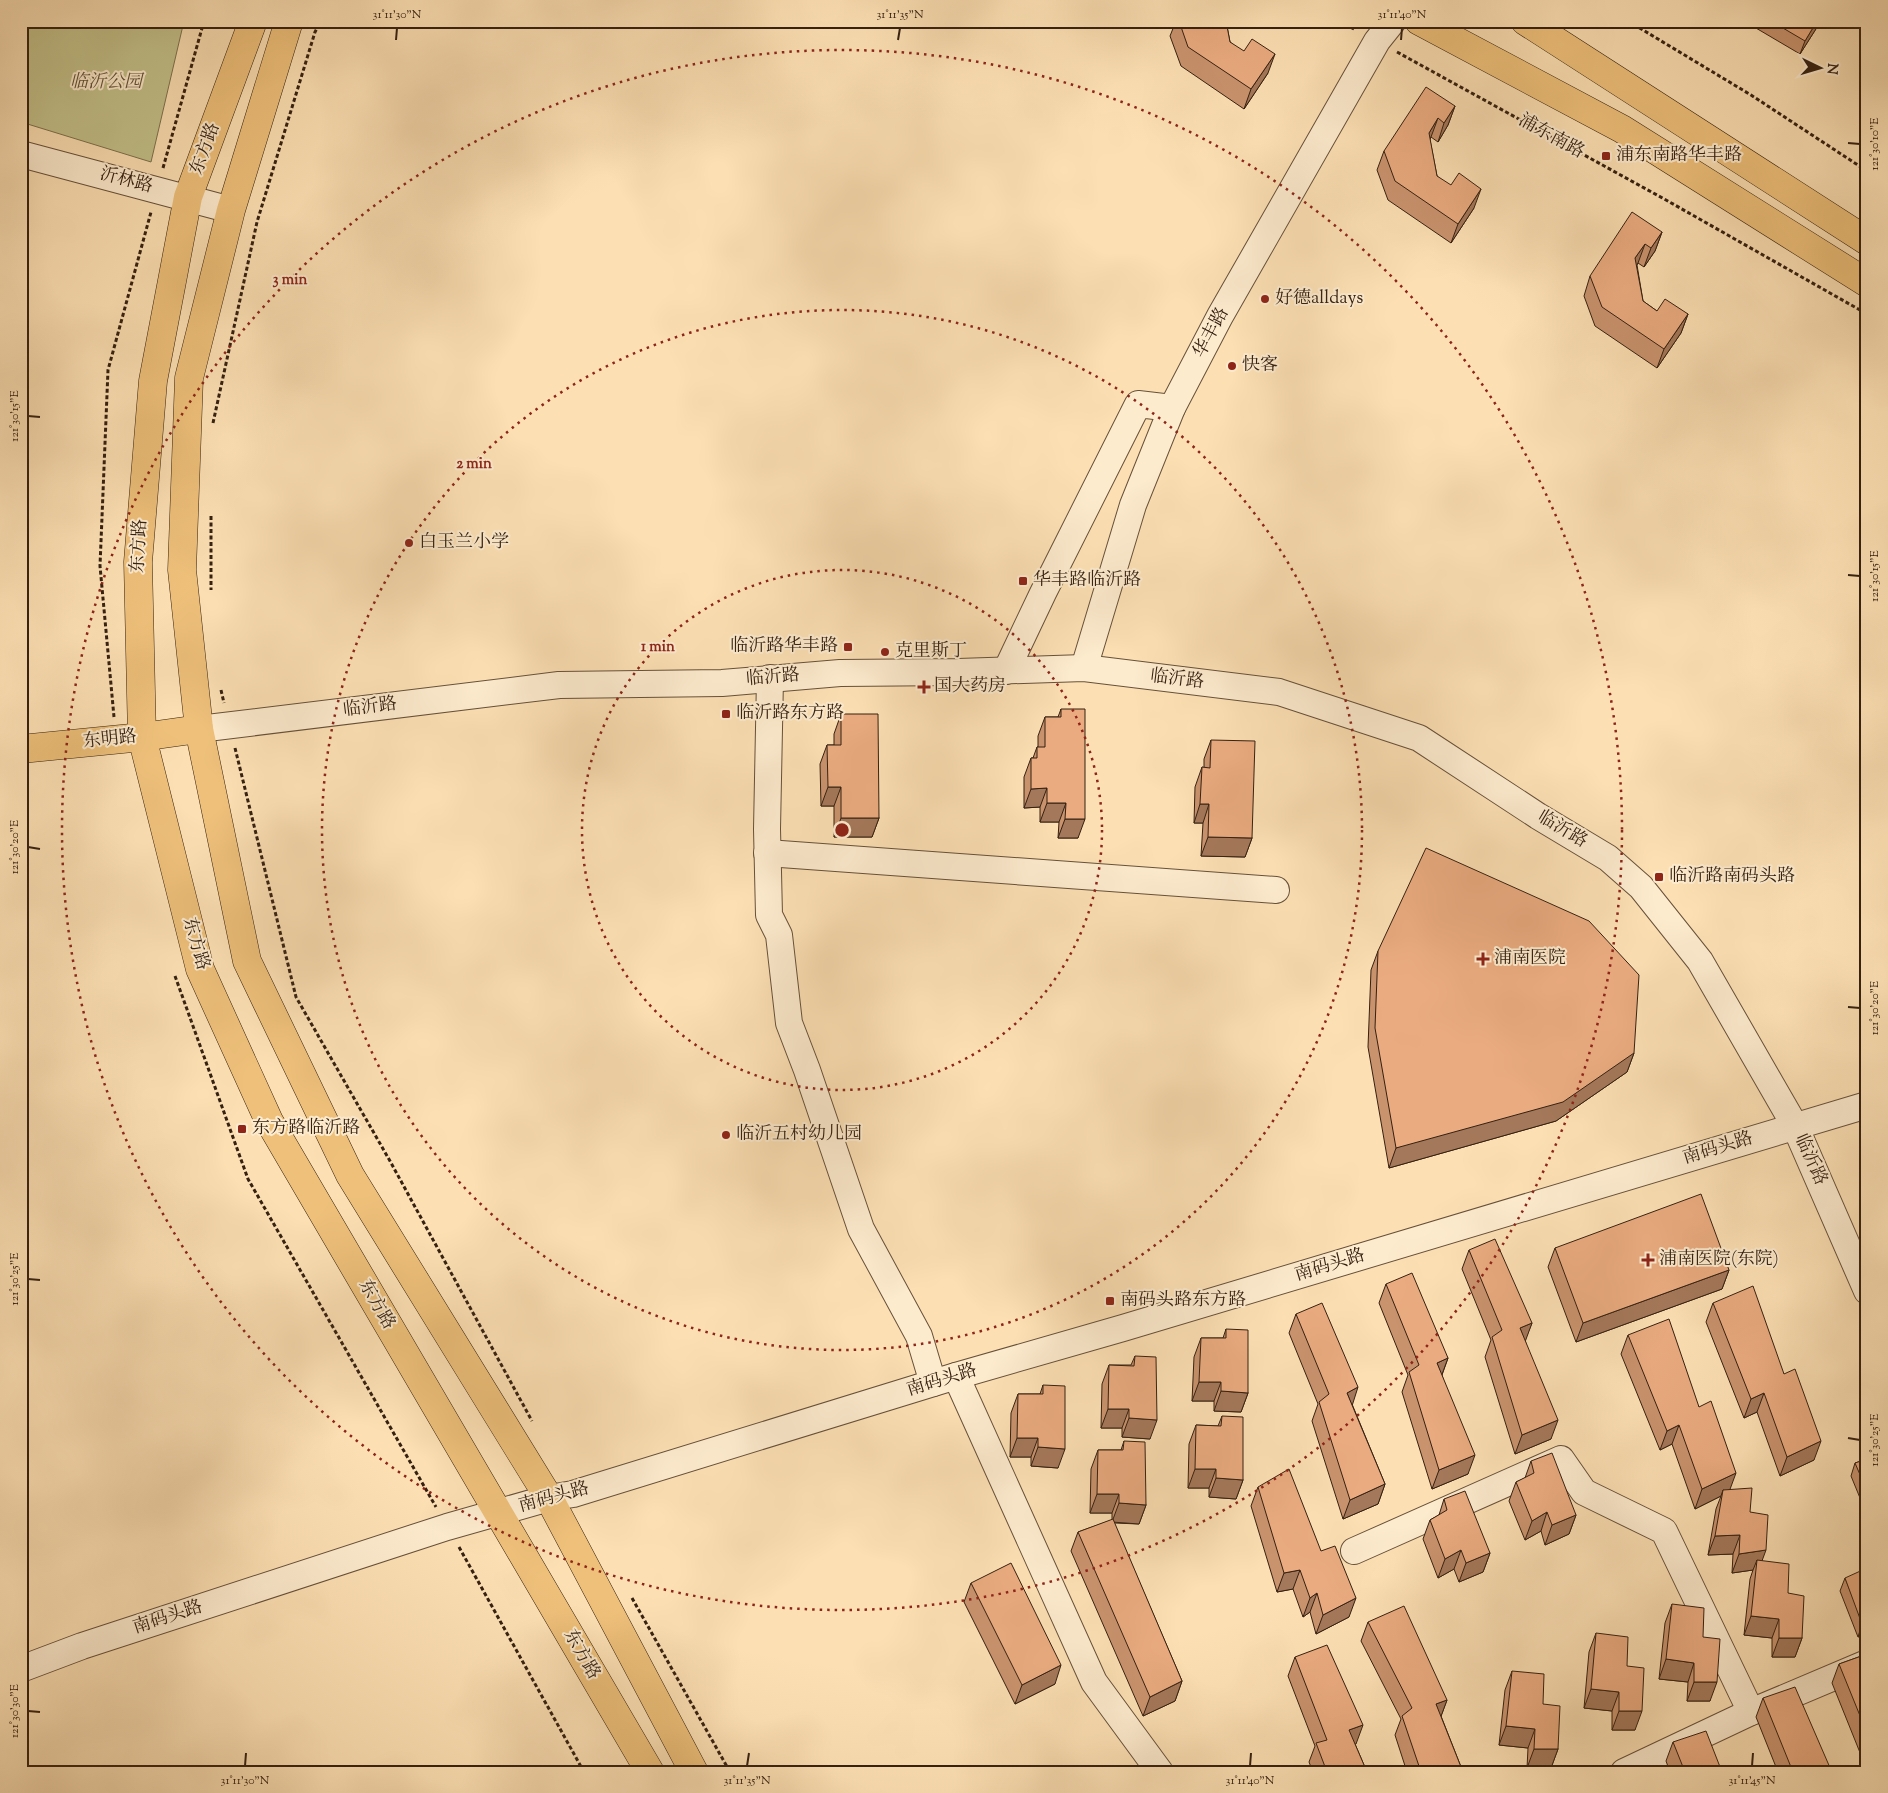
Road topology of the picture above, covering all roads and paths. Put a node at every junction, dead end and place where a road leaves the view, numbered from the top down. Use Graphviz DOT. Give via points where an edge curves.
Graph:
graph roads {
  1 [pos="253,21"];
  2 [pos="289,21"];
  3 [pos="321,21"];
  4 [pos="1339,21"];
  5 [pos="1393,21"];
  6 [pos="1420,21"];
  7 [pos="1525,21"];
  8 [pos="1628,21"];
  9 [pos="1376,41"];
  10 [pos="21,154"];
  11 [pos="1867,171"];
  12 [pos="188,197"];
  13 [pos="231,210"];
  14 [pos="1867,240"];
  15 [pos="1867,283"];
  16 [pos="1867,314"];
  17 [pos="1172,408"];
  18 [pos="213,426"];
  19 [pos="211,516"];
  20 [pos="211,595"];
  21 [pos="1084,668"];
  22 [pos="1006,671"];
  23 [pos="770,678"];
  24 [pos="221,689"];
  25 [pos="229,725"];
  26 [pos="199,729"];
  27 [pos="142,737"];
  28 [pos="21,750"];
  29 [pos="768,853"];
  30 [pos="1276,890"];
  31 [pos="1867,1105"];
  32 [pos="1795,1126"];
  33 [pos="1867,1290"];
  34 [pos="944,1380"];
  35 [pos="535,1426"];
  36 [pos="549,1498"];
  37 [pos="498,1513"];
  38 [pos="1354,1550"];
  39 [pos="630,1594"];
  40 [pos="1867,1663"];
  41 [pos="21,1669"];
  42 [pos="1752,1712"];
  43 [pos="650,1772"];
  44 [pos="694,1772"];
  45 [pos="730,1772"];
  46 [pos="1160,1772"];
  47 [pos="1624,1772"];
  1 -- 12 [label="main road, 东方路"];
  2 -- 13 [label="main road"];
  3 -- 18 [label="path" via="258,222"];
  4 -- 9 [label="path, 浦东南路"];
  5 -- 9 [label="street, 华丰路"];
  6 -- 15 [label="main road" via="1622,130"];
  7 -- 14 [label="main road"];
  8 -- 11 [label="path" via="1752,95"];
  9 -- 16 [label="path, 浦东南路" via="1684,209"];
  9 -- 17 [label="street, 华丰路" via="1220,316"];
  10 -- 12 [label="street, 沂林路"];
  12 -- 13 [label="street, 沂林路"];
  12 -- 27 [label="main road, 东方路" via="153,381 138,562"];
  13 -- 26 [label="main road" via="189,378 182,570"];
  17 -- 21 [label="street, 华丰路" via="1133,505"];
  17 -- 22 [label="street" via="1138,404"];
  19 -- 20 [label="path"];
  21 -- 22 [label="street, 临沂路"];
  21 -- 32 [label="street, 临沂路" via="1279,692 1419,738 1608,858 1641,887 1700,961"];
  22 -- 23 [label="street, 临沂路" via="840,673"];
  23 -- 25 [label="street, 临沂路" via="722,683 559,686"];
  23 -- 29 [label="street"];
  24 -- 25 [label="path"];
  25 -- 26 [label="street, 临沂路"];
  25 -- 35 [label="path" via="296,997"];
  26 -- 27 [label="main road, 东明路"];
  26 -- 36 [label="main road" via="247,961 350,1175"];
  27 -- 28 [label="main road, 东明路"];
  27 -- 37 [label="main road, 东方路" via="200,969 268,1121"];
  29 -- 30 [label="street"];
  29 -- 34 [label="street" via="769,915 779,935 789,1023 862,1229"];
  31 -- 32 [label="street, 南码头路"];
  32 -- 33 [label="street, 临沂路"];
  32 -- 34 [label="street, 南码头路"];
  34 -- 36 [label="street, 南码头路" via="573,1494"];
  34 -- 46 [label="street" via="1094,1682"];
  36 -- 37 [label="street, 南码头路"];
  36 -- 44 [label="main road"];
  37 -- 41 [label="street, 南码头路" via="448,1526"];
  37 -- 43 [label="main road, 东方路"];
  38 -- 42 [label="street" via="1561,1459 1584,1492 1664,1531"];
  39 -- 45 [label="path"];
  40 -- 42 [label="street"];
  42 -- 47 [label="street"];
}
